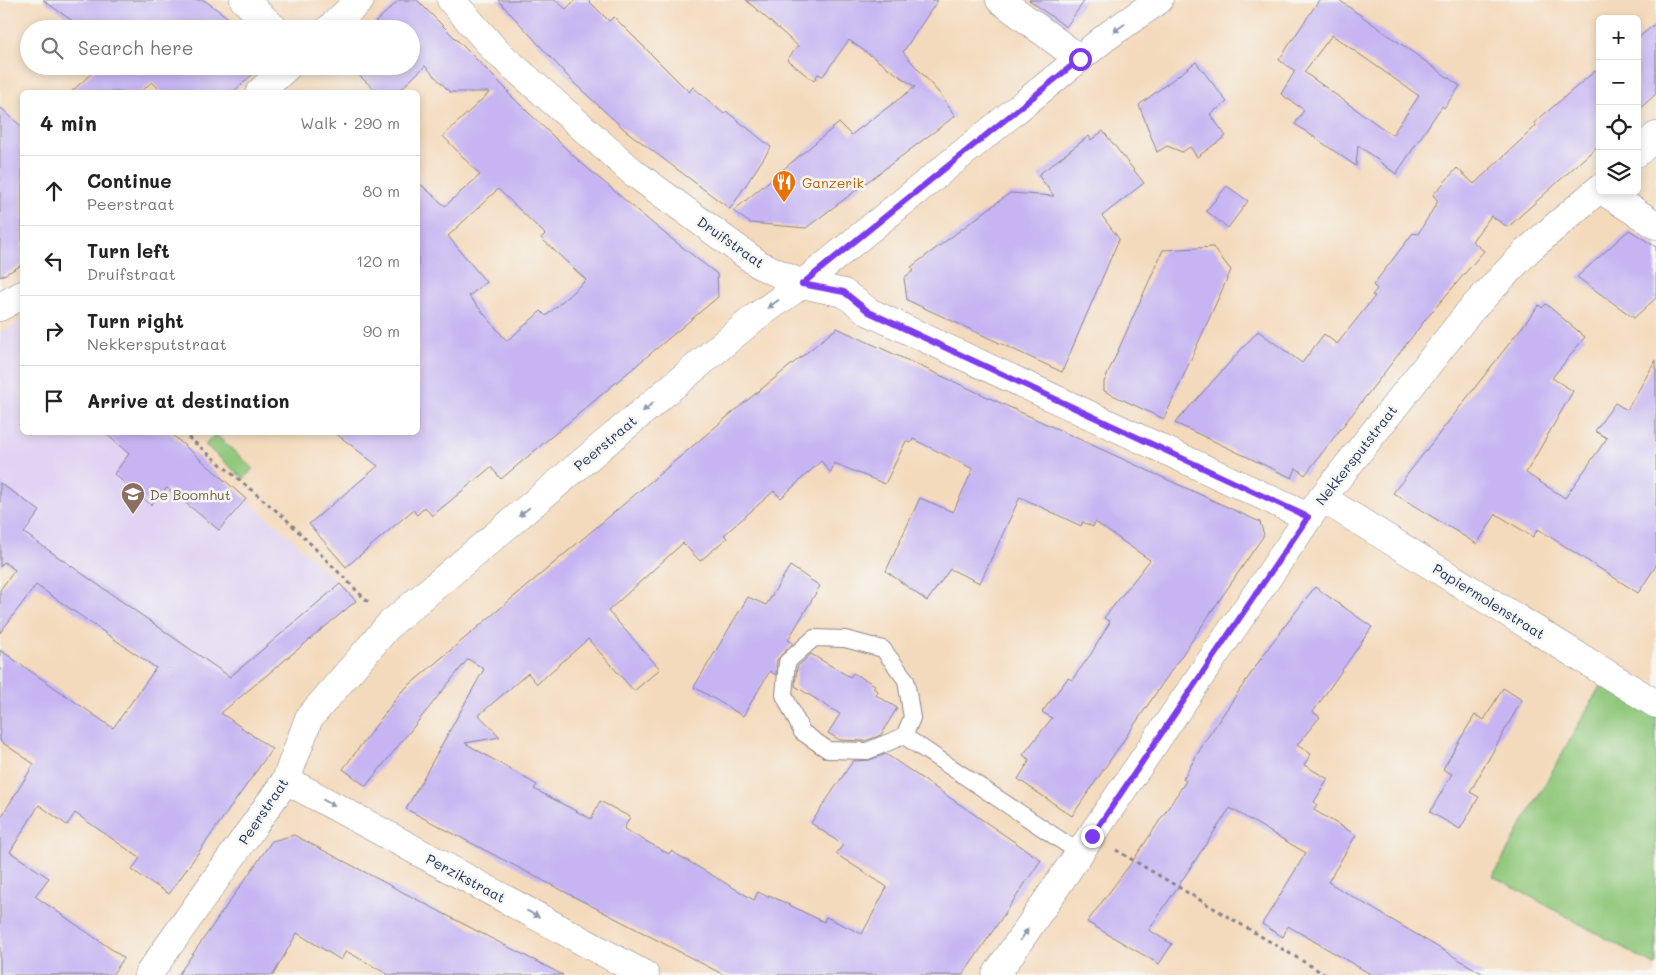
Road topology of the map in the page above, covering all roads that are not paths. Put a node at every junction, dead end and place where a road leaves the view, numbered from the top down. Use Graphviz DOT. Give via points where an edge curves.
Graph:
graph roads {
  1 [pos="244,0"];
  2 [pos="360,0"];
  3 [pos="451,0"];
  4 [pos="1000,0"];
  5 [pos="1159,0"];
  6 [pos="265,20"];
  7 [pos="338,20"];
  8 [pos="1080,59"];
  9 [pos="278,75"];
  10 [pos="262,90"];
  11 [pos="1656,136"];
  12 [pos="1640,150"];
  13 [pos="1596,192"];
  14 [pos="1609,195"];
  15 [pos="1656,225"];
  16 [pos="802,284"];
  17 [pos="20,296"];
  18 [pos="0,307"];
  19 [pos="1315,508"];
  20 [pos="1656,704"];
  21 [pos="904,736"];
  22 [pos="286,780"];
  23 [pos="1086,844"];
  24 [pos="148,975"];
  25 [pos="645,975"];
  26 [pos="997,975"];
  1 -- 6 [label="street"];
  2 -- 7 [label="street"];
  3 -- 16 [label="street, Druifstraat" via="496,51 634,173 760,265"];
  4 -- 8 [label="street"];
  5 -- 8 [label="street, Peerstraat, one-way"];
  8 -- 16 [label="street, Peerstraat"];
  9 -- 10 [label="street"];
  11 -- 12 [label="street"];
  13 -- 19 [label="street, Nekkersputstraat" via="1527,251 1470,312"];
  14 -- 15 [label="street"];
  16 -- 19 [label="street, Druifstraat" via="844,292 869,312"];
  16 -- 22 [label="street, Peerstraat, one-way" via="753,319 390,624 309,718"];
  17 -- 18 [label="street"];
  19 -- 20 [label="street, Papiermolenstraat"];
  19 -- 23 [label="street, Nekkersputstraat"];
  21 -- 21 [label="lane" via="868,751 828,750 802,732 784,695 787,662 814,638 845,639 883,649 906,680 912,718"];
  21 -- 23 [label="lane"];
  22 -- 24 [label="street, Peerstraat"];
  22 -- 25 [label="street, Perzikstraat, one-way"];
  26 -- 23 [label="street, Nekkersputstraat, one-way"];
}
